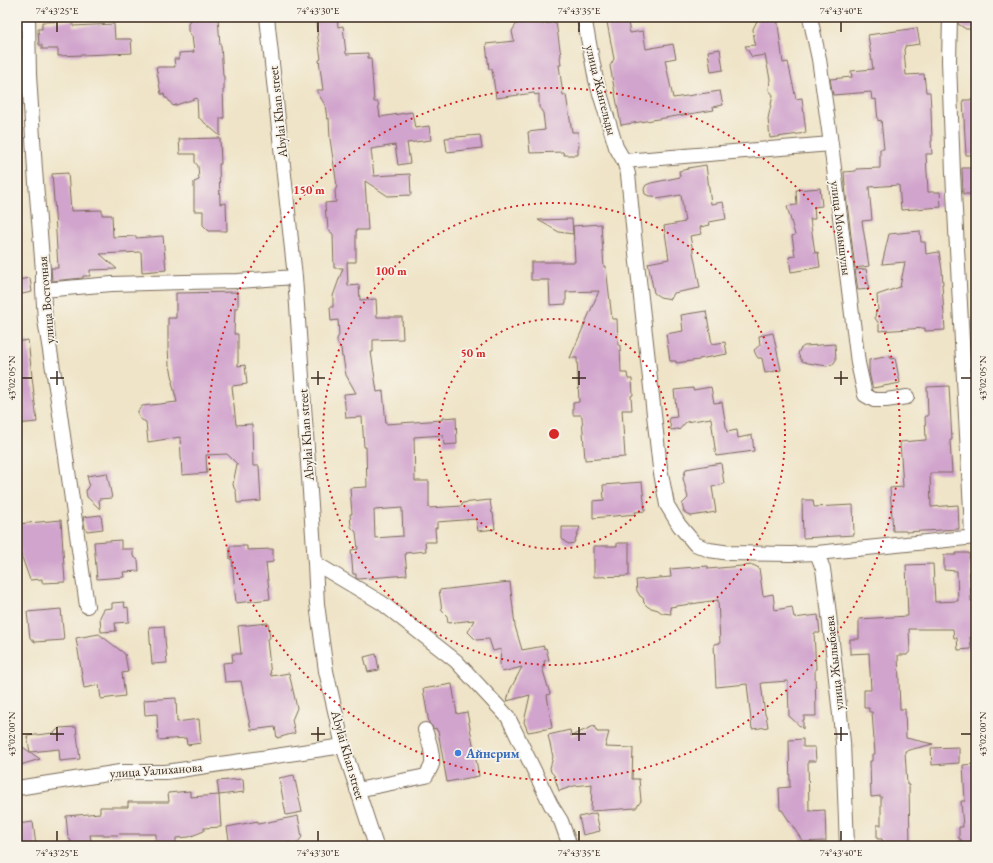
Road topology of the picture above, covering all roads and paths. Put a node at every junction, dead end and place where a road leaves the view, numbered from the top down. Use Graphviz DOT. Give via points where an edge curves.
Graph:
graph roads {
  1 [pos="28,17"];
  2 [pos="267,17"];
  3 [pos="584,17"];
  4 [pos="810,17"];
  5 [pos="950,17"];
  6 [pos="831,144"];
  7 [pos="624,161"];
  8 [pos="295,277"];
  9 [pos="43,290"];
  10 [pos="907,397"];
  11 [pos="974,537"];
  12 [pos="817,554"];
  13 [pos="315,563"];
  14 [pos="87,606"];
  15 [pos="425,730"];
  16 [pos="343,746"];
  17 [pos="17,788"];
  18 [pos="357,790"];
  19 [pos="376,846"];
  20 [pos="570,846"];
  21 [pos="847,846"];
  1 -- 9 [label="street, улица Восточная" via="29,75"];
  2 -- 8 [label="street, Abylai Khan street"];
  3 -- 7 [label="street, улица Жангельды" via="596,80 616,147"];
  4 -- 6 [label="street, улица Момышулы" via="819,59"];
  5 -- 11 [label="street" via="953,173"];
  6 -- 7 [label="street"];
  6 -- 10 [label="street, улица Момышулы" via="858,363 865,396 874,400"];
  7 -- 12 [label="street, улица Жангельды" via="628,174 660,468 667,506 696,544 709,550 730,553"];
  8 -- 9 [label="street" via="112,284"];
  8 -- 13 [label="street, Abylai Khan street"];
  9 -- 14 [label="street, улица Восточная" via="45,320"];
  11 -- 12 [label="street, улица Жангельды"];
  12 -- 21 [label="street, улица Жылыбаева" via="823,569 843,742"];
  13 -- 16 [label="street, Abylai Khan street" via="317,604 326,671"];
  13 -- 20 [label="street" via="382,603 456,661 508,717 561,821"];
  15 -- 18 [label="street" via="432,753 432,766 426,776"];
  16 -- 17 [label="street, улица Уалиханова" via="166,772 120,772"];
  16 -- 18 [label="street, Abylai Khan street"];
  18 -- 19 [label="street, Abylai Khan street"];
}
